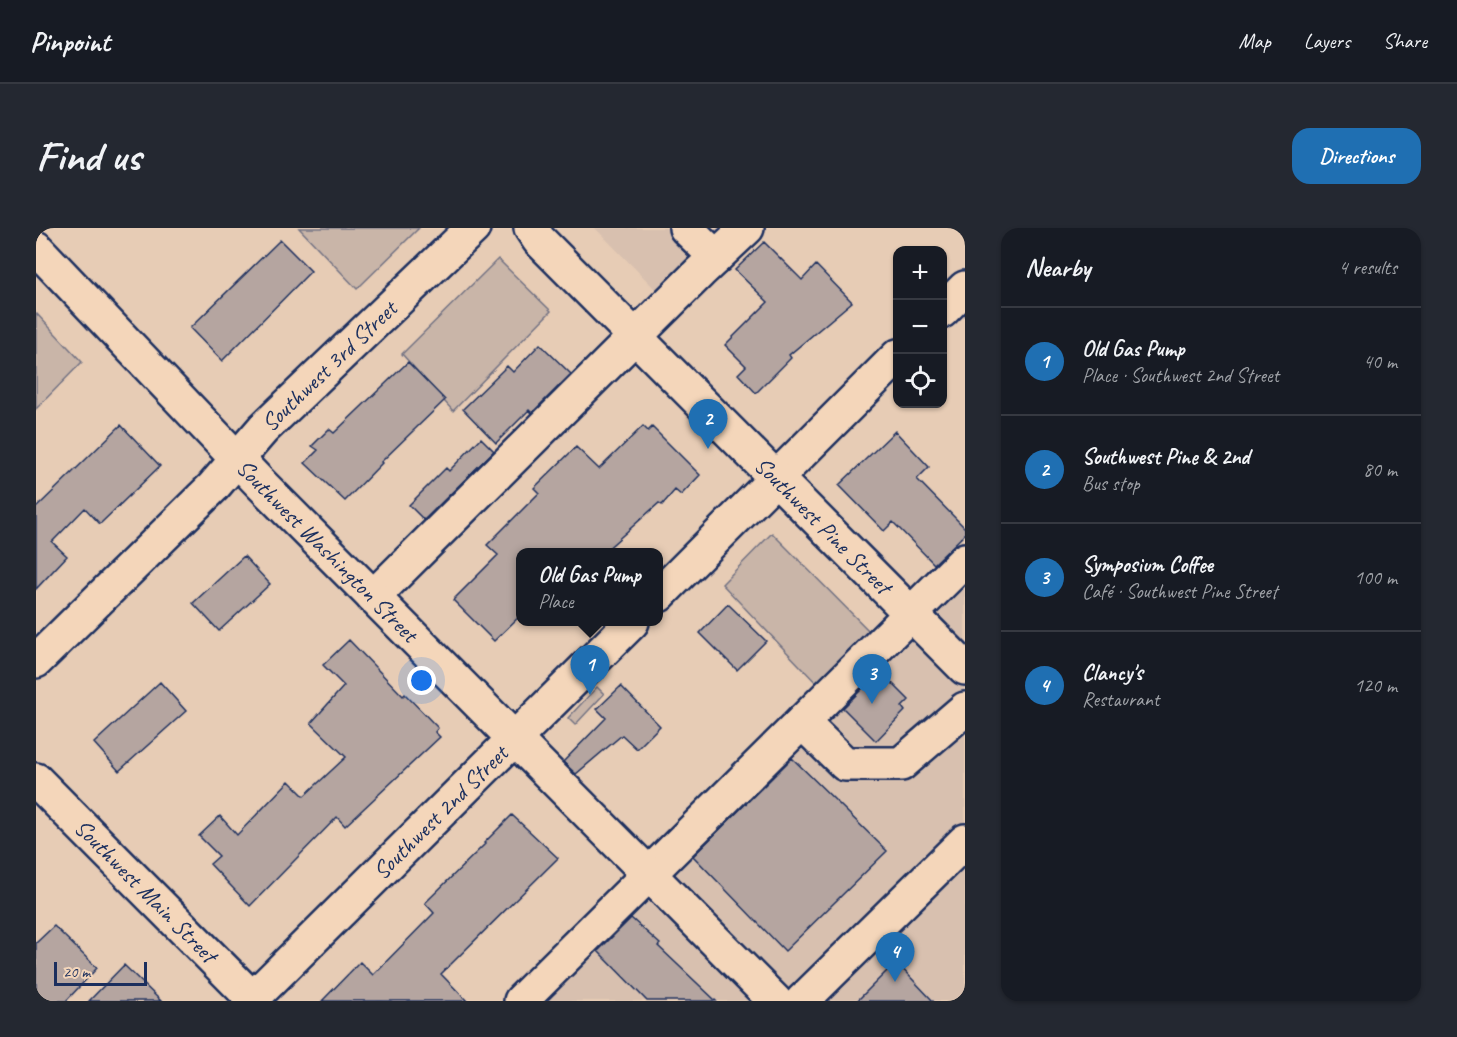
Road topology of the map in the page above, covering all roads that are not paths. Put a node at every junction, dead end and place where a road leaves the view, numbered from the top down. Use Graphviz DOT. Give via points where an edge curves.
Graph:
graph roads {
  1 [pos="473,228"];
  2 [pos="531,228"];
  3 [pos="686,228"];
  4 [pos="747,228"];
  5 [pos="36,248"];
  6 [pos="716,257"];
  7 [pos="965,288"];
  8 [pos="947,306"];
  9 [pos="635,336"];
  10 [pos="893,360"];
  11 [pos="237,459"];
  12 [pos="776,478"];
  13 [pos="965,560"];
  14 [pos="663,591"];
  15 [pos="373,597"];
  16 [pos="911,614"];
  17 [pos="627,626"];
  18 [pos="36,661"];
  19 [pos="965,668"];
  20 [pos="965,709"];
  21 [pos="802,722"];
  22 [pos="513,738"];
  23 [pos="36,780"];
  24 [pos="965,841"];
  25 [pos="648,873"];
  26 [pos="253,1000"];
  27 [pos="521,1001"];
  28 [pos="775,1001"];
  29 [pos="802,1001"];
  1 -- 11 [label="main road, Southwest 3rd Street" via="263,429"];
  2 -- 9 [label="main road, Southwest Pine Street"];
  3 -- 6 [label="main road"];
  4 -- 6 [label="main road"];
  5 -- 11 [label="main road, Southwest Washington Street"];
  6 -- 9 [label="main road"];
  7 -- 8 [label="main road"];
  9 -- 12 [label="main road, Southwest Pine Street"];
  9 -- 15 [label="main road"];
  10 -- 12 [label="main road"];
  11 -- 15 [label="main road, Southwest Washington Street"];
  11 -- 18 [label="main road, Southwest 3rd Street"];
  12 -- 14 [label="main road"];
  12 -- 16 [label="main road, Southwest Pine Street"];
  13 -- 16 [label="main road"];
  15 -- 22 [label="main road, Southwest Washington Street"];
  16 -- 19 [label="main road, Southwest Pine Street"];
  16 -- 21 [label="main road"];
  17 -- 22 [label="main road, Southwest 2nd Street"];
  20 -- 21 [label="main road" via="901,764 845,764"];
  21 -- 25 [label="main road"];
  22 -- 25 [label="main road, Southwest Washington Street"];
  22 -- 26 [label="main road, Southwest 2nd Street"];
  23 -- 26 [label="main road, Southwest Main Street"];
  24 -- 29 [label="main road"];
  25 -- 27 [label="main road"];
  25 -- 28 [label="main road, Southwest Washington Street"];
}
